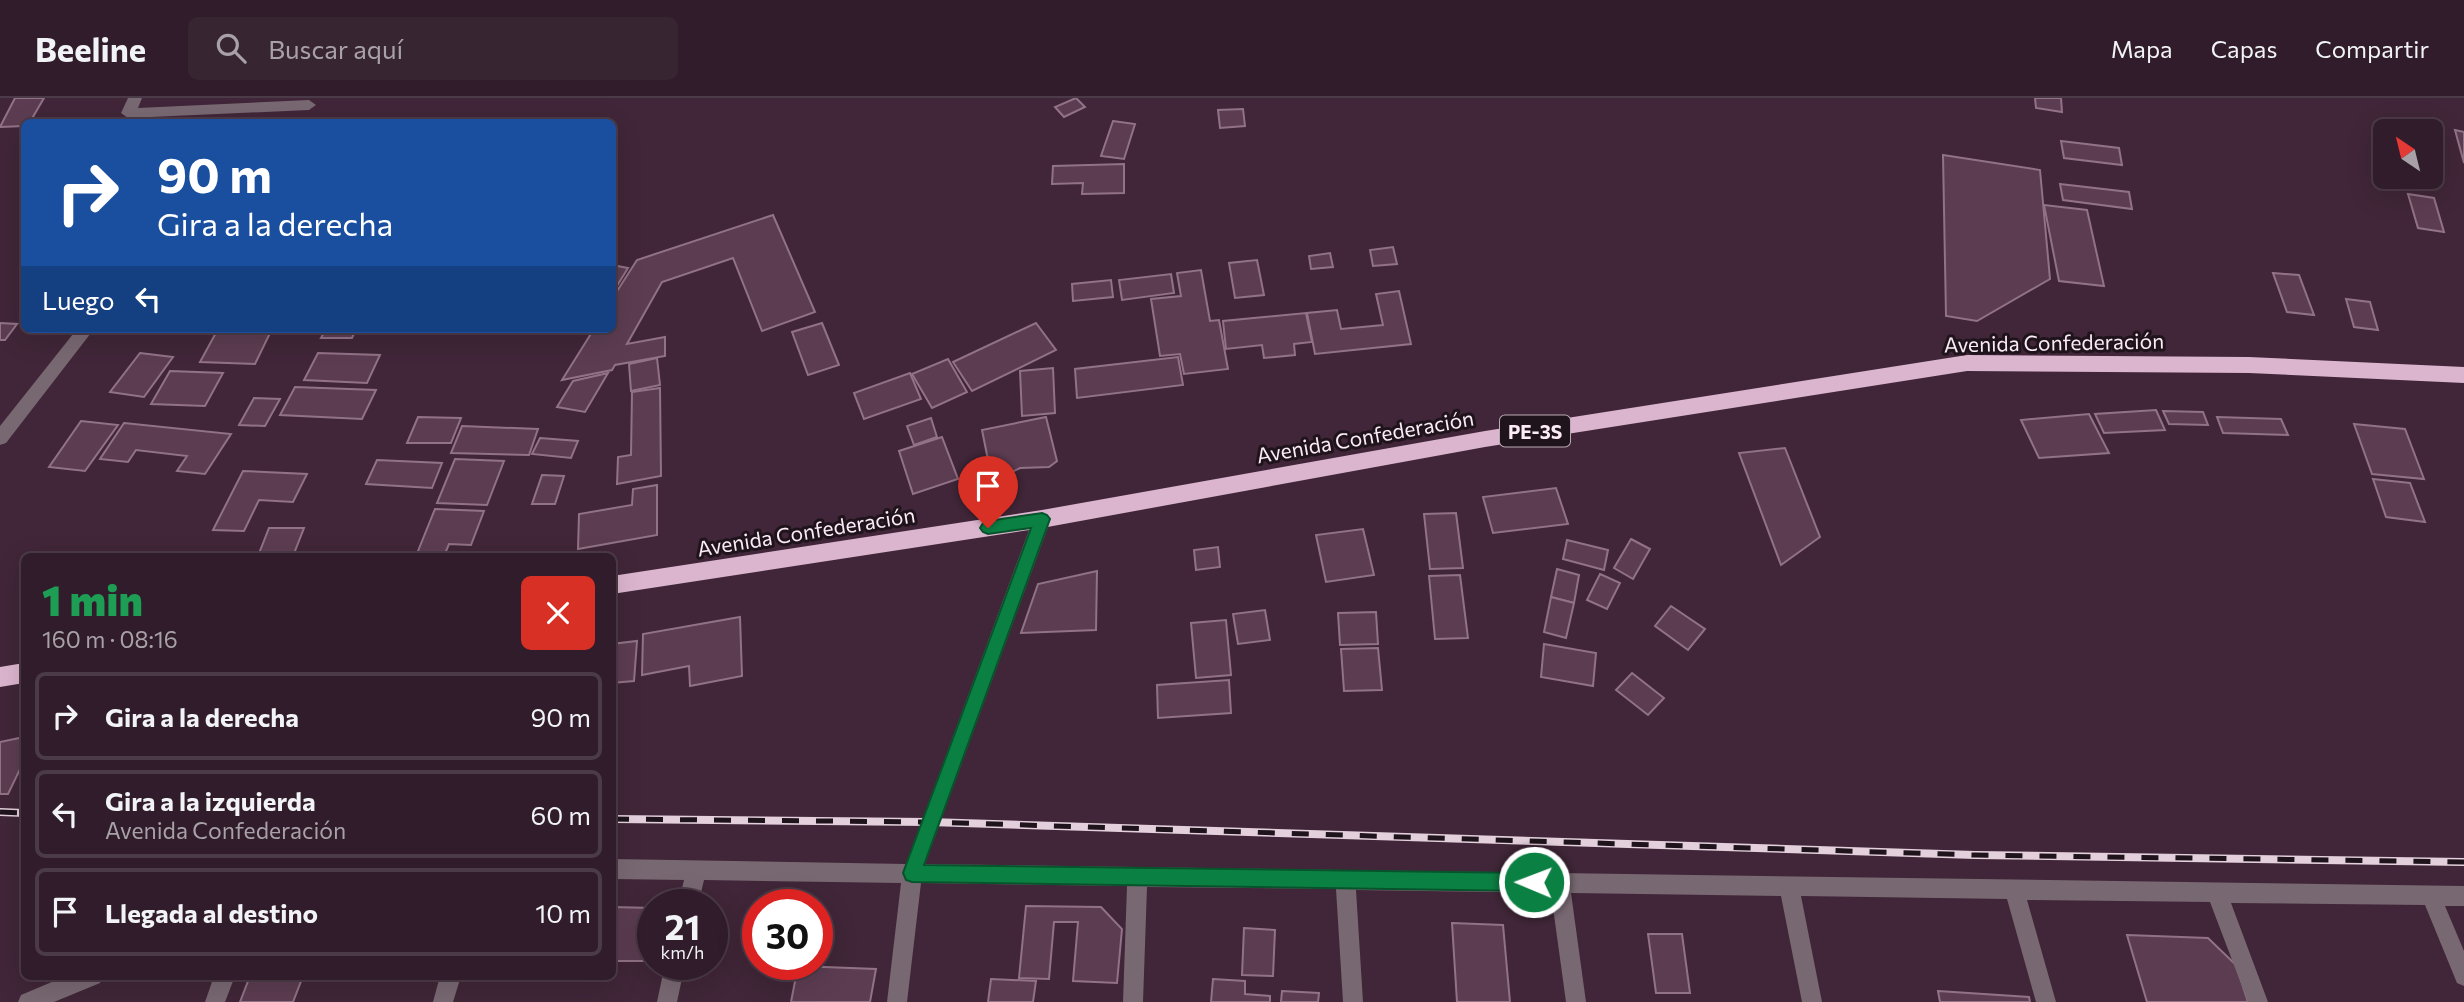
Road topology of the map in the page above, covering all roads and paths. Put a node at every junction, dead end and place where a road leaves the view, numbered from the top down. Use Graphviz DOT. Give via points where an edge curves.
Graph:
graph roads {
  1 [pos="135,98"];
  2 [pos="310,102"];
  3 [pos="296,119"];
  4 [pos="83,333"];
  5 [pos="2464,375"];
  6 [pos="0,438"];
  7 [pos="1042,519"];
  8 [pos="616,585"];
  9 [pos="21,674"];
  10 [pos="0,677"];
  11 [pos="616,869"];
  12 [pos="696,870"];
  13 [pos="912,873"];
  14 [pos="1138,877"];
  15 [pos="1345,880"];
  16 [pos="1560,883"];
  17 [pos="1790,886"];
  18 [pos="692,889"];
  19 [pos="2014,890"];
  20 [pos="2217,893"];
  21 [pos="2431,896"];
  22 [pos="2464,896"];
  23 [pos="2464,976"];
  24 [pos="83,980"];
  25 [pos="223,980"];
  26 [pos="450,980"];
  27 [pos="672,980"];
  28 [pos="28,1002"];
  29 [pos="215,1002"];
  30 [pos="443,1002"];
  31 [pos="667,1002"];
  32 [pos="897,1002"];
  33 [pos="1133,1002"];
  34 [pos="1353,1002"];
  35 [pos="1576,1002"];
  36 [pos="1812,1002"];
  37 [pos="2046,1002"];
  38 [pos="2258,1002"];
  1 -- 2 [label="street" via="128,113"];
  2 -- 3 [label="street"];
  4 -- 6 [label="street"];
  5 -- 7 [label="highway, Avenida Confederación / PE-3S" via="2249,365 1967,363 1485,439"];
  7 -- 8 [label="highway, Avenida Confederación / PE-3S"];
  7 -- 13 [label="street"];
  9 -- 10 [label="highway"];
  11 -- 12 [label="street"];
  12 -- 13 [label="street"];
  12 -- 18 [label="street"];
  13 -- 14 [label="street"];
  13 -- 32 [label="street"];
  14 -- 15 [label="street"];
  14 -- 33 [label="street"];
  15 -- 16 [label="street"];
  15 -- 34 [label="street"];
  16 -- 17 [label="street"];
  16 -- 35 [label="street"];
  17 -- 19 [label="street"];
  17 -- 36 [label="street"];
  19 -- 20 [label="street"];
  19 -- 37 [label="street"];
  20 -- 21 [label="street"];
  20 -- 38 [label="street"];
  21 -- 22 [label="street"];
  21 -- 23 [label="street"];
  24 -- 28 [label="street"];
  25 -- 29 [label="street"];
  26 -- 30 [label="street"];
  27 -- 31 [label="street"];
}
